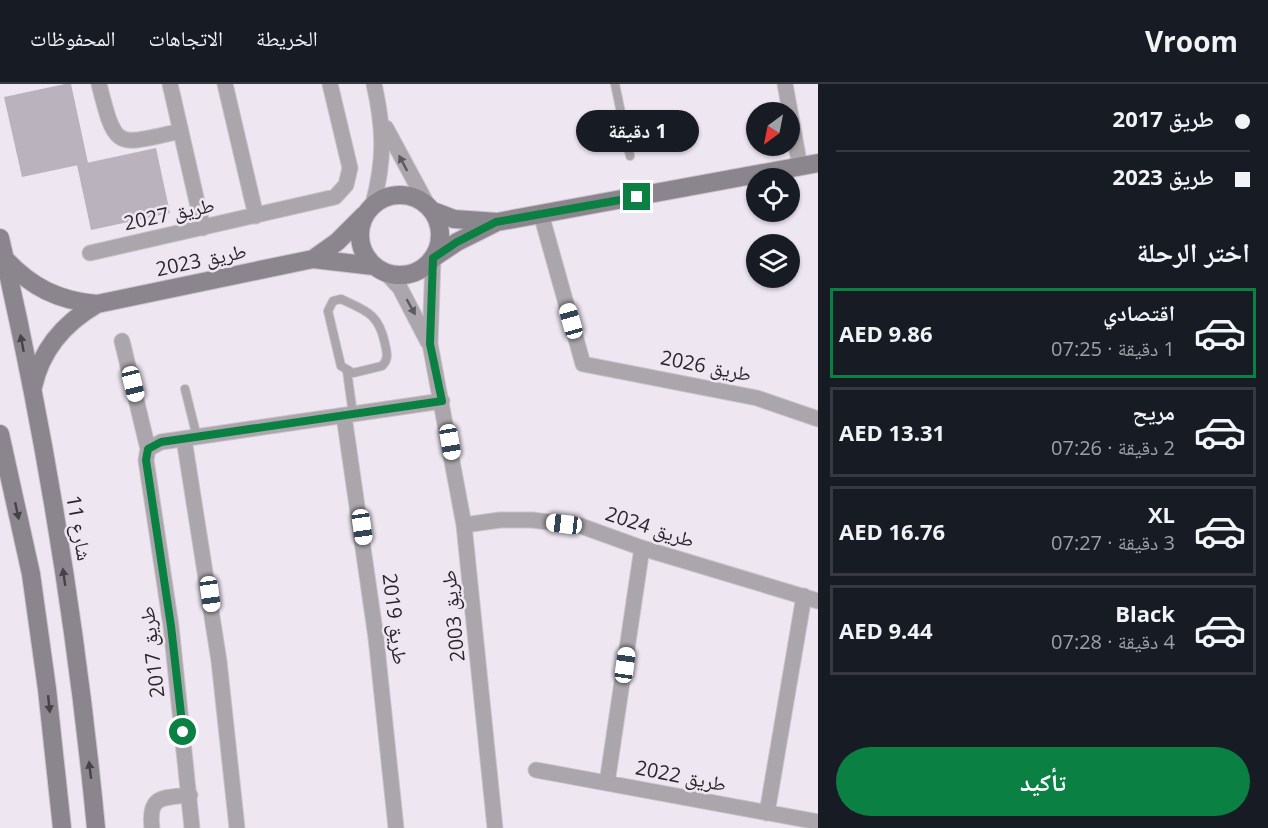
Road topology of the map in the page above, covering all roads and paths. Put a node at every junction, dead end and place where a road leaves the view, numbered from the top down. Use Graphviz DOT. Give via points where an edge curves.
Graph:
graph roads {
  1 [pos="99,84"];
  2 [pos="170,84"];
  3 [pos="225,84"];
  4 [pos="330,84"];
  5 [pos="374,84"];
  6 [pos="615,84"];
  7 [pos="785,84"];
  8 [pos="382,120"];
  9 [pos="181,132"];
  10 [pos="630,156"];
  11 [pos="818,163"];
  12 [pos="800,167"];
  13 [pos="430,208"];
  14 [pos="369,209"];
  15 [pos="541,214"];
  16 [pos="256,216"];
  17 [pos="496,222"];
  18 [pos="203,228"];
  19 [pos="0,238"];
  20 [pos="90,253"];
  21 [pos="433,258"];
  22 [pos="5,259"];
  23 [pos="313,259"];
  24 [pos="380,269"];
  25 [pos="97,304"];
  26 [pos="122,341"];
  27 [pos="430,344"];
  28 [pos="347,371"];
  29 [pos="185,388"];
  30 [pos="32,392"];
  31 [pos="442,401"];
  32 [pos="348,415"];
  33 [pos="818,419"];
  34 [pos="191,438"];
  35 [pos="1,442"];
  36 [pos="155,446"];
  37 [pos="464,525"];
  38 [pos="642,548"];
  39 [pos="811,598"];
  40 [pos="536,770"];
  41 [pos="607,783"];
  42 [pos="190,795"];
  43 [pos="767,813"];
  44 [pos="818,822"];
  45 [pos="62,828"];
  46 [pos="96,828"];
  47 [pos="152,828"];
  48 [pos="192,828"];
  49 [pos="237,828"];
  50 [pos="396,828"];
  51 [pos="495,828"];
  1 -- 9 [label="street" via="109,124 121,138 133,142"];
  2 -- 9 [label="street"];
  3 -- 16 [label="street"];
  4 -- 16 [label="street, طريق 2027" via="348,160 346,185 327,201"];
  5 -- 8 [label="street"];
  6 -- 10 [label="lane"];
  7 -- 12 [label="street"];
  13 -- 8 [label="street, one-way"];
  8 -- 14 [label="street" via="382,162"];
  9 -- 18 [label="street"];
  11 -- 12 [label="street"];
  12 -- 15 [label="street"];
  13 -- 14 [label="street" via="413,196 399,194 386,197"];
  13 -- 17 [label="street" via="454,219"];
  13 -- 21 [label="street" via="441,235"];
  14 -- 23 [label="street, طريق 2023" via="337,242"];
  14 -- 24 [label="street" via="360,228 360,242 365,255"];
  15 -- 17 [label="street"];
  15 -- 33 [label="street, طريق 2026" via="583,364 757,398"];
  16 -- 18 [label="street, طريق 2027"];
  17 -- 21 [label="street"];
  18 -- 20 [label="street, طريق 2027"];
  19 -- 22 [label="street, شارع 11"];
  21 -- 24 [label="street" via="408,274"];
  21 -- 27 [label="street"];
  22 -- 25 [label="street, طريق 2023" via="46,292"];
  30 -- 22 [label="street, شارع 11, one-way"];
  23 -- 24 [label="street, طريق 2023"];
  23 -- 25 [label="street, طريق 2023"];
  24 -- 27 [label="street, one-way" via="400,288"];
  25 -- 30 [label="street, طريق 2023" via="72,320 51,344"];
  26 -- 36 [label="street, طريق 2017"];
  27 -- 31 [label="street, طريق 2003"];
  28 -- 28 [label="lane" via="382,366 387,355 377,319 336,299 328,311 339,362"];
  28 -- 32 [label="lane"];
  29 -- 34 [label="lane"];
  46 -- 30 [label="street, شارع 11, one-way" via="64,570"];
  31 -- 32 [label="street"];
  31 -- 37 [label="street, طريق 2003"];
  32 -- 34 [label="street"];
  32 -- 50 [label="street, طريق 2019"];
  34 -- 36 [label="street"];
  34 -- 49 [label="street"];
  35 -- 45 [label="street, one-way" via="31,574"];
  36 -- 42 [label="street, طريق 2017" via="146,460 171,626"];
  37 -- 38 [label="street, طريق 2024" via="532,520 580,526"];
  37 -- 51 [label="street, طريق 2003"];
  38 -- 39 [label="street, طريق 2024"];
  38 -- 41 [label="street"];
  39 -- 43 [label="street"];
  40 -- 41 [label="street, طريق 2022"];
  41 -- 43 [label="street, طريق 2022"];
  42 -- 47 [label="street" via="162,798 154,803 150,811"];
  42 -- 48 [label="street, طريق 2017"];
  43 -- 44 [label="street, طريق 2022"];
}
